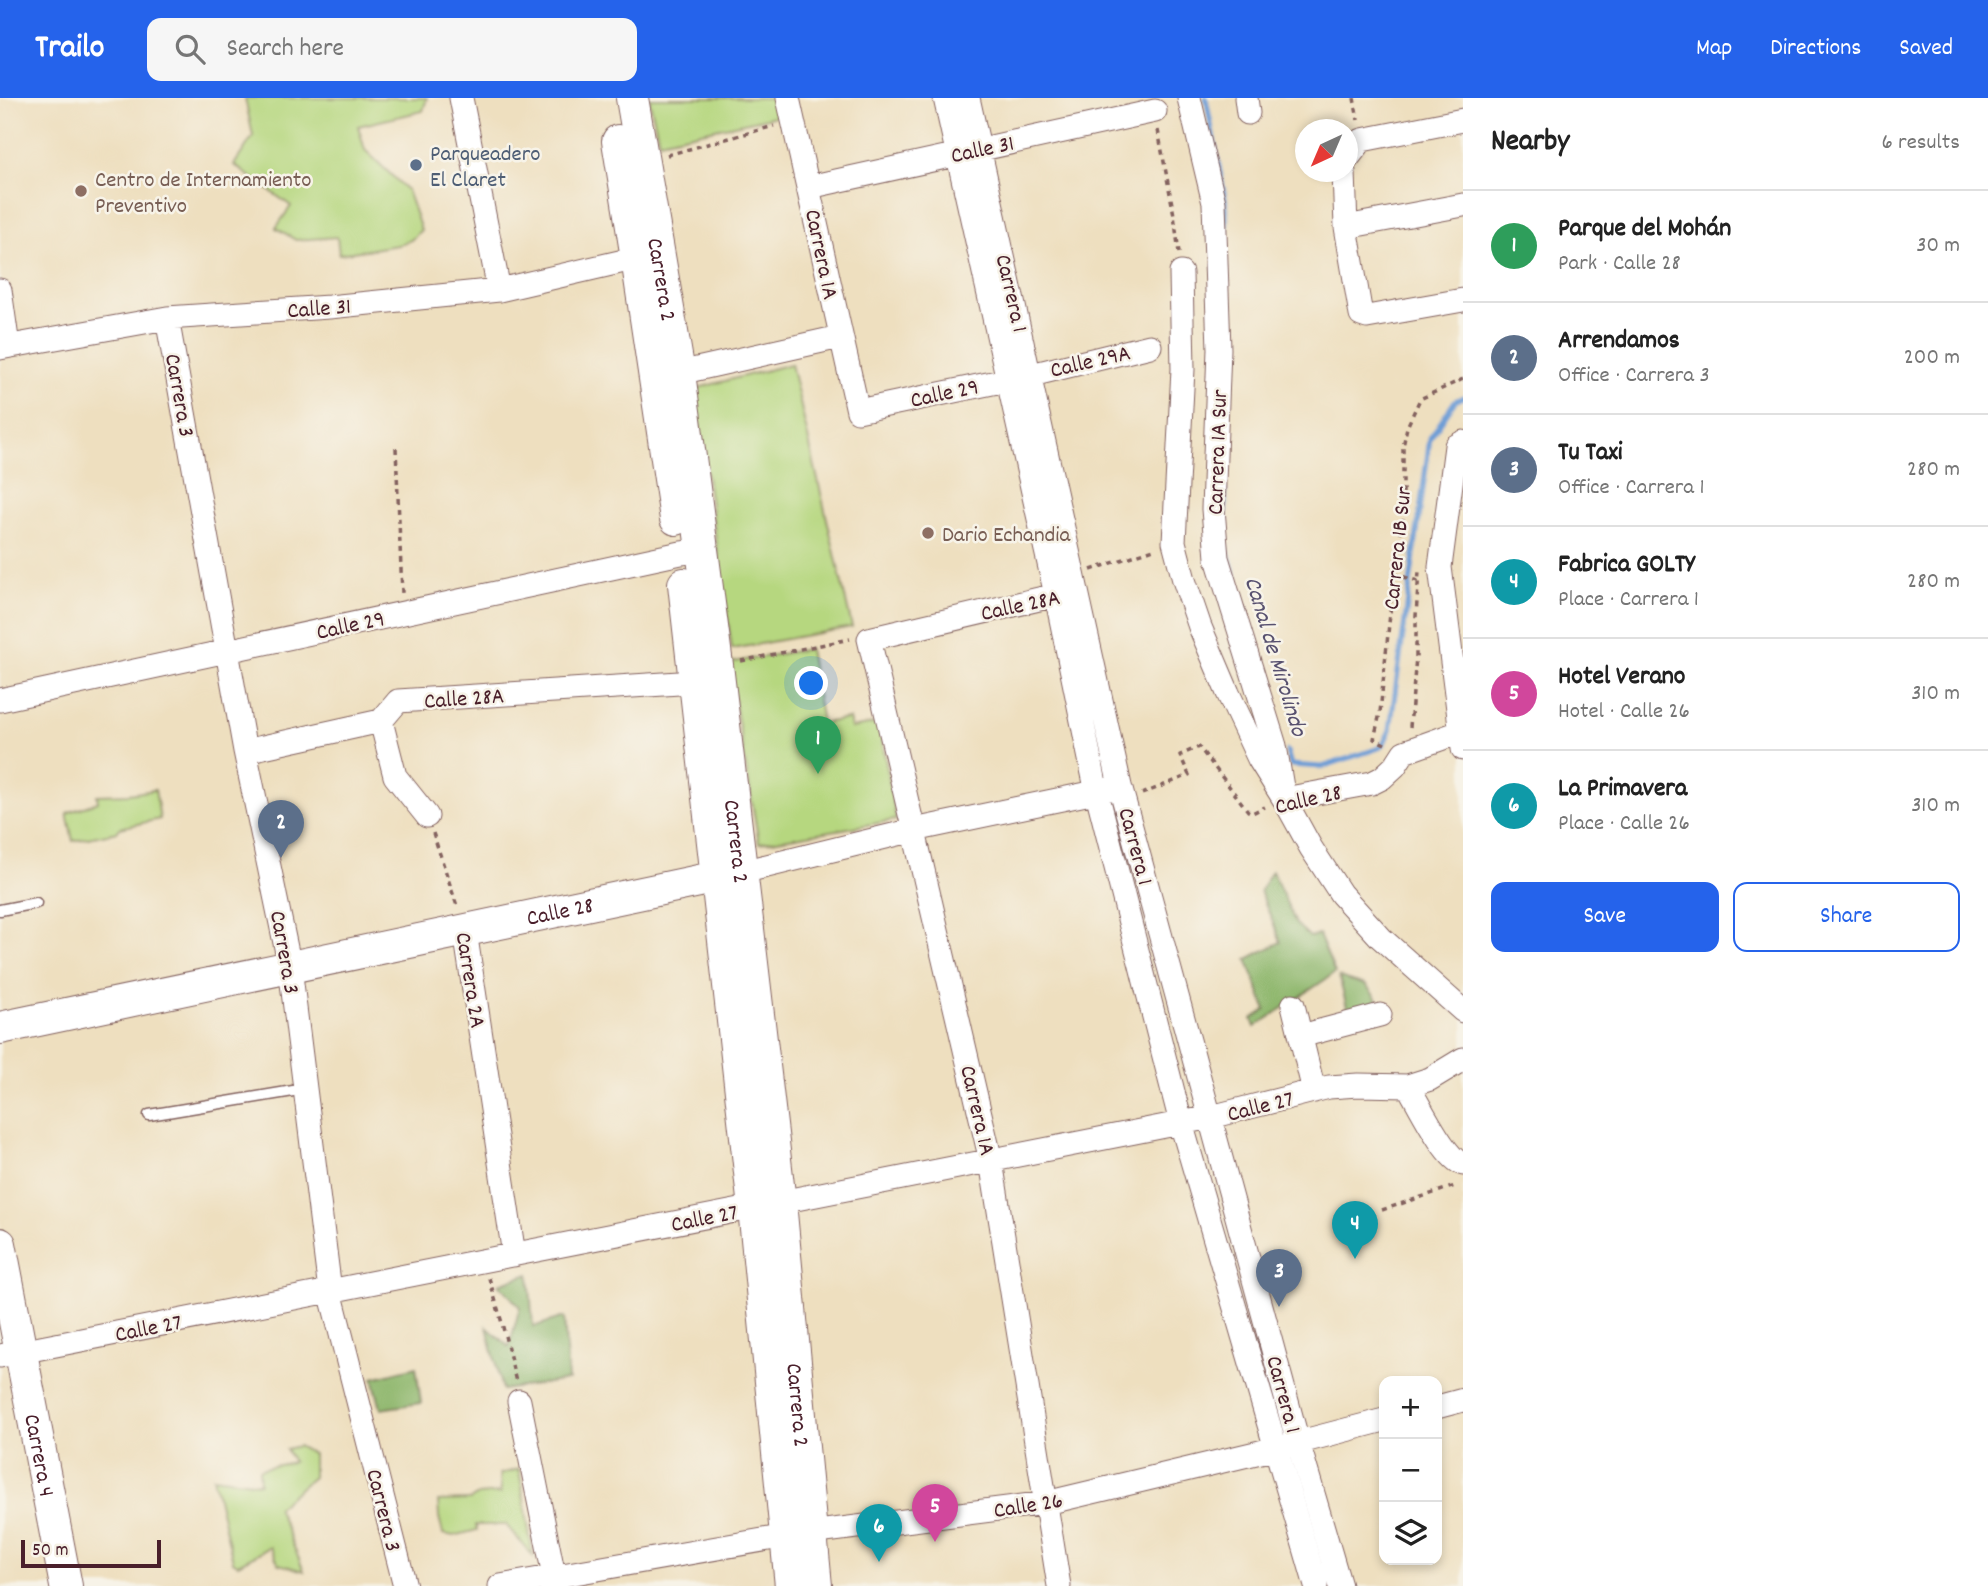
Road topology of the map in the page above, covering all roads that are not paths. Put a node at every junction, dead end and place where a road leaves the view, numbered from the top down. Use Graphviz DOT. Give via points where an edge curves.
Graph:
graph roads {
  1 [pos="461,98"];
  2 [pos="611,98"];
  3 [pos="632,98"];
  4 [pos="945,98"];
  5 [pos="968,98"];
  6 [pos="1189,98"];
  7 [pos="791,109"];
  8 [pos="1155,111"];
  9 [pos="1463,120"];
  10 [pos="1358,144"];
  11 [pos="969,151"];
  12 [pos="1344,182"];
  13 [pos="809,187"];
  14 [pos="1463,205"];
  15 [pos="1346,227"];
  16 [pos="637,258"];
  17 [pos="1181,272"];
  18 [pos="0,290"];
  19 [pos="499,290"];
  20 [pos="1463,300"];
  21 [pos="167,318"];
  22 [pos="841,337"];
  23 [pos="1150,346"];
  24 [pos="4,347"];
  25 [pos="679,373"];
  26 [pos="1031,374"];
  27 [pos="1007,379"];
  28 [pos="858,411"];
  29 [pos="1460,444"];
  30 [pos="691,552"];
  31 [pos="1067,593"];
  32 [pos="869,639"];
  33 [pos="226,651"];
  34 [pos="706,674"];
  35 [pos="0,700"];
  36 [pos="382,721"];
  37 [pos="1461,740"];
  38 [pos="245,751"];
  39 [pos="1097,793"];
  40 [pos="1122,794"];
  41 [pos="1284,799"];
  42 [pos="427,816"];
  43 [pos="914,830"];
  44 [pos="729,875"];
  45 [pos="36,903"];
  46 [pos="0,910"];
  47 [pos="465,931"];
  48 [pos="290,967"];
  49 [pos="1293,1005"];
  50 [pos="1463,1011"];
  51 [pos="1380,1015"];
  52 [pos="0,1028"];
  53 [pos="1301,1036"];
  54 [pos="1463,1059"];
  55 [pos="1408,1086"];
  56 [pos="305,1089"];
  57 [pos="1314,1091"];
  58 [pos="149,1115"];
  59 [pos="1211,1118"];
  60 [pos="1181,1124"];
  61 [pos="991,1161"];
  62 [pos="1463,1164"];
  63 [pos="767,1205"];
  64 [pos="0,1244"];
  65 [pos="514,1255"];
  66 [pos="330,1291"];
  67 [pos="10,1354"];
  68 [pos="1463,1400"];
  69 [pos="519,1401"];
  70 [pos="1442,1405"];
  71 [pos="1379,1421"];
  72 [pos="1288,1445"];
  73 [pos="1046,1503"];
  74 [pos="798,1534"];
  75 [pos="556,1582"];
  76 [pos="65,1586"];
  77 [pos="405,1586"];
  78 [pos="500,1586"];
  79 [pos="791,1586"];
  80 [pos="816,1586"];
  81 [pos="1059,1586"];
  82 [pos="1316,1586"];
  83 [pos="1340,1586"];
  1 -- 19 [label="street"];
  2 -- 16 [label="street, Carrera 2"];
  3 -- 25 [label="street, Carrera 2"];
  4 -- 11 [label="street, Carrera 1"];
  5 -- 11 [label="street, Carrera 1"];
  6 -- 41 [label="street, Carrera 1A Sur" via="1214,203 1219,349 1213,509 1217,558 1275,746"];
  7 -- 13 [label="street, Carrera 1A"];
  8 -- 11 [label="street, Calle 31"];
  9 -- 10 [label="street" via="1362,139"];
  11 -- 13 [label="street, Calle 31"];
  11 -- 26 [label="street, Carrera 1"];
  11 -- 27 [label="street, Carrera 1"];
  12 -- 15 [label="street"];
  13 -- 22 [label="street, Carrera 1A"];
  14 -- 15 [label="street"];
  15 -- 20 [label="street" via="1360,315"];
  16 -- 19 [label="street, Calle 31"];
  16 -- 30 [label="street, Carrera 2"];
  17 -- 41 [label="street, Carrera 1A Sur" via="1183,369 1174,542 1228,693"];
  18 -- 24 [label="street"];
  19 -- 21 [label="street, Calle 31"];
  21 -- 24 [label="street, Calle 31"];
  21 -- 33 [label="street, Carrera 3"];
  22 -- 25 [label="street"];
  22 -- 28 [label="street, Carrera 1A"];
  23 -- 26 [label="street, Calle 29A"];
  25 -- 30 [label="street, Carrera 2"];
  26 -- 27 [label="street, Calle 29"];
  26 -- 31 [label="street, Carrera 1"];
  27 -- 28 [label="street, Calle 29"];
  27 -- 31 [label="street, Carrera 1"];
  29 -- 37 [label="street" via="1440,567"];
  30 -- 33 [label="street, Calle 29"];
  30 -- 34 [label="street, Carrera 2"];
  31 -- 32 [label="street, Calle 28A"];
  31 -- 39 [label="street, Carrera 1"];
  31 -- 40 [label="street, Carrera 1"];
  32 -- 43 [label="street, Carrera 1A"];
  33 -- 35 [label="street, Calle 29"];
  33 -- 38 [label="street, Carrera 3"];
  34 -- 36 [label="street, Calle 28A" via="398,701"];
  34 -- 44 [label="street, Carrera 2"];
  36 -- 38 [label="street, Calle 28A"];
  36 -- 42 [label="street" via="395,776"];
  37 -- 41 [label="street, Calle 28" via="1404,752 1389,772 1372,783"];
  38 -- 48 [label="street, Carrera 3"];
  39 -- 40 [label="street, Calle 28"];
  39 -- 43 [label="street, Calle 28"];
  39 -- 60 [label="street, Carrera 1"];
  40 -- 59 [label="street, Carrera 1"];
  41 -- 50 [label="street, Carrera 1A Sur" via="1340,894 1381,938"];
  43 -- 44 [label="street, Calle 28"];
  43 -- 61 [label="street, Carrera 1A"];
  44 -- 47 [label="street, Calle 28"];
  44 -- 63 [label="street, Carrera 2"];
  45 -- 46 [label="lane"];
  47 -- 48 [label="street, Calle 28"];
  47 -- 65 [label="street, Carrera 2A"];
  48 -- 52 [label="street, Calle 28"];
  48 -- 56 [label="street, Carrera 3"];
  49 -- 53 [label="street"];
  51 -- 53 [label="street"];
  53 -- 57 [label="street"];
  54 -- 55 [label="street"];
  55 -- 57 [label="street, Calle 27" via="1358,1085"];
  55 -- 62 [label="street" via="1447,1152"];
  56 -- 58 [label="lane"];
  56 -- 66 [label="street, Carrera 3"];
  57 -- 59 [label="street, Calle 27"];
  59 -- 60 [label="street, Calle 27"];
  59 -- 72 [label="street, Carrera 1"];
  60 -- 61 [label="street, Calle 27"];
  60 -- 72 [label="street, Carrera 1"];
  61 -- 63 [label="street, Calle 27"];
  61 -- 73 [label="street, Carrera 1A"];
  63 -- 65 [label="street, Calle 27"];
  63 -- 74 [label="street, Carrera 2"];
  64 -- 67 [label="street, Carrera 4"];
  65 -- 66 [label="street, Calle 27"];
  66 -- 67 [label="street, Calle 27"];
  66 -- 77 [label="street, Carrera 3"];
  67 -- 76 [label="street, Carrera 4"];
  68 -- 70 [label="street"];
  69 -- 75 [label="street"];
  71 -- 72 [label="street, Calle 26"];
  72 -- 73 [label="street, Calle 26"];
  72 -- 82 [label="street, Carrera 1"];
  72 -- 83 [label="street, Carrera 1"];
  73 -- 74 [label="street, Calle 26"];
  73 -- 81 [label="street, Carrera 1A"];
  74 -- 75 [label="street, Calle 26"];
  74 -- 79 [label="street, Carrera 2"];
  74 -- 80 [label="street, Carrera 2"];
  75 -- 78 [label="street, Calle 26"];
}
